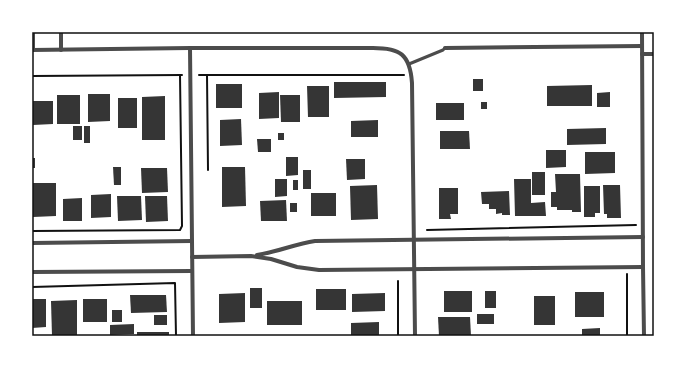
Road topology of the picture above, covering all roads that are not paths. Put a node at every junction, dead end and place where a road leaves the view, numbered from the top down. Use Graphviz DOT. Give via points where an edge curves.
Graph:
graph roads {
  1 [pos="33,32"];
  2 [pos="61,32"];
  3 [pos="642,32"];
  4 [pos="642,46"];
  5 [pos="190,48"];
  6 [pos="446,48"];
  7 [pos="33,50"];
  8 [pos="61,50"];
  9 [pos="642,54"];
  10 [pos="654,54"];
  11 [pos="409,64"];
  12 [pos="643,237"];
  13 [pos="414,239"];
  14 [pos="192,241"];
  15 [pos="32,244"];
  16 [pos="251,256"];
  17 [pos="192,257"];
  18 [pos="643,267"];
  19 [pos="414,269"];
  20 [pos="192,271"];
  21 [pos="32,272"];
  22 [pos="193,336"];
  23 [pos="415,336"];
  24 [pos="644,336"];
  1 -- 7 [label="street"];
  2 -- 8 [label="street"];
  3 -- 4 [label="street"];
  4 -- 6 [label="street"];
  4 -- 9 [label="street"];
  5 -- 8 [label="street"];
  5 -- 11 [label="street" via="385,48 402,54"];
  5 -- 14 [label="street"];
  6 -- 11 [label="lane"];
  7 -- 8 [label="street"];
  9 -- 10 [label="street"];
  9 -- 12 [label="street"];
  11 -- 13 [label="street" via="412,75"];
  12 -- 13 [label="street"];
  12 -- 18 [label="street"];
  13 -- 16 [label="street" via="315,241"];
  13 -- 19 [label="street"];
  14 -- 15 [label="street"];
  14 -- 17 [label="street"];
  16 -- 17 [label="street"];
  16 -- 19 [label="street" via="319,270"];
  17 -- 20 [label="street"];
  18 -- 19 [label="street"];
  18 -- 24 [label="street"];
  19 -- 23 [label="street"];
  20 -- 21 [label="street"];
  20 -- 22 [label="street"];
}
